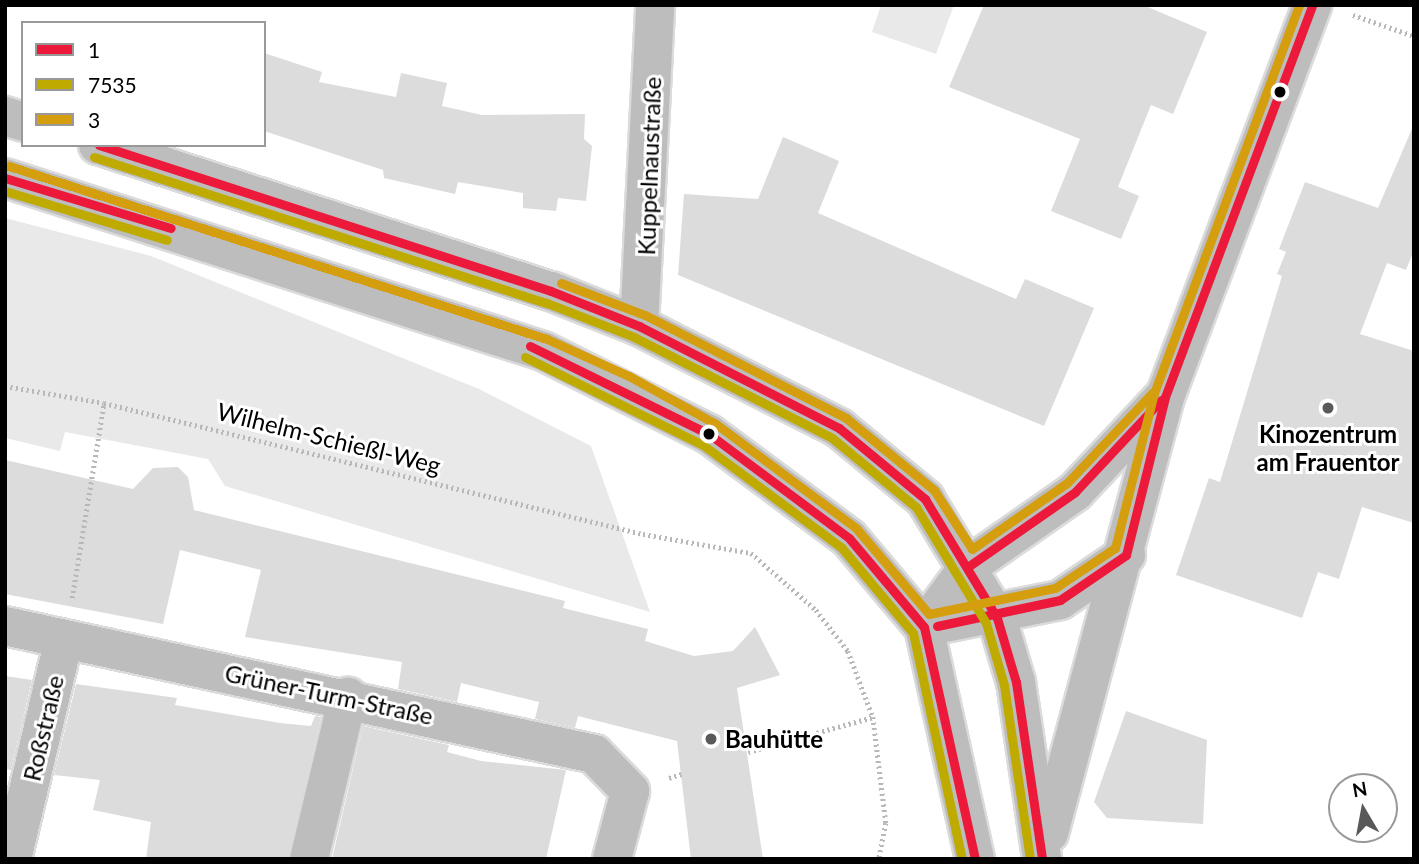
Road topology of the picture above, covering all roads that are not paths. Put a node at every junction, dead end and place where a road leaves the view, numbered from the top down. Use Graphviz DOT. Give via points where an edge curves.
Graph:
graph roads {
  1 [pos="656,5"];
  2 [pos="1311,7"];
  3 [pos="104,147"];
  4 [pos="5,178"];
  5 [pos="639,326"];
  6 [pos="1165,397"];
  7 [pos="1126,555"];
  8 [pos="969,566"];
  9 [pos="997,618"];
  10 [pos="5,626"];
  11 [pos="924,627"];
  12 [pos="64,639"];
  13 [pos="348,696"];
  14 [pos="12,859"];
  15 [pos="309,859"];
  16 [pos="612,859"];
  17 [pos="975,859"];
  18 [pos="1043,859"];
  1 -- 5 [label="main road, Kuppelnaustraße"];
  2 -- 6 [label="main road"];
  3 -- 5 [label="main road"];
  4 -- 11 [label="main road" via="542,351 624,387 709,433 849,538"];
  5 -- 8 [label="main road" via="839,428 925,499"];
  6 -- 7 [label="main road"];
  6 -- 8 [label="main road" via="1075,492"];
  7 -- 9 [label="main road" via="1060,600"];
  7 -- 18 [label="main road" via="1056,787"];
  8 -- 9 [label="main road"];
  8 -- 11 [label="main road"];
  9 -- 11 [label="main road"];
  9 -- 18 [label="main road" via="1016,682"];
  10 -- 12 [label="main road, Grüner-Turm-Straße"];
  11 -- 17 [label="main road"];
  12 -- 13 [label="main road, Grüner-Turm-Straße"];
  12 -- 14 [label="main road, Roßstraße"];
  13 -- 15 [label="main road"];
  13 -- 16 [label="main road, Grüner-Turm-Straße" via="594,754 630,791"];
}
